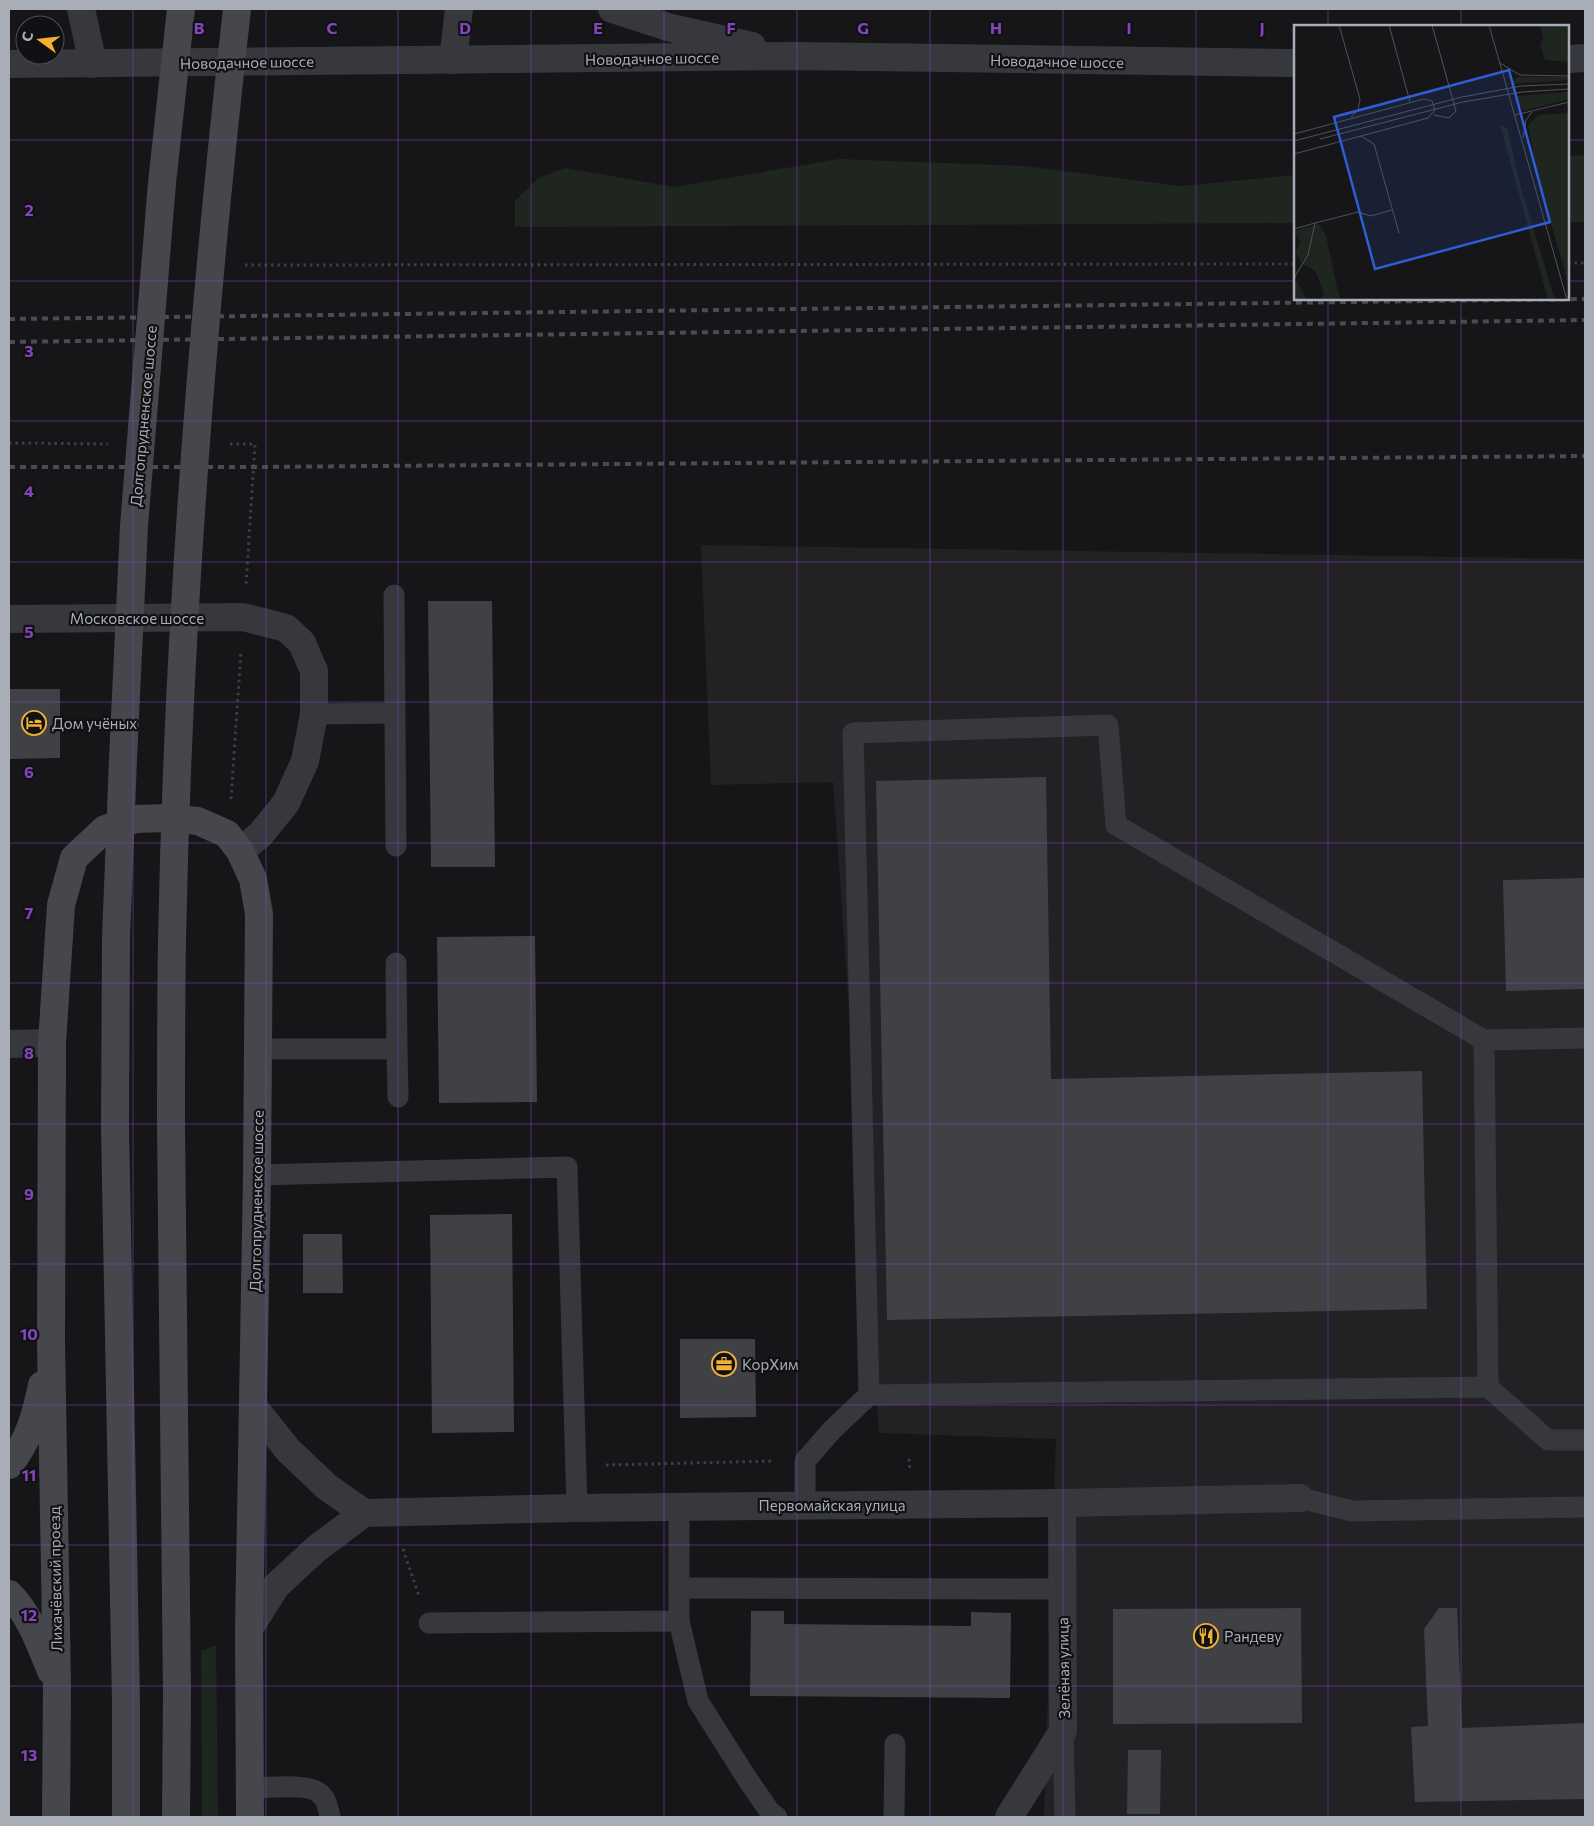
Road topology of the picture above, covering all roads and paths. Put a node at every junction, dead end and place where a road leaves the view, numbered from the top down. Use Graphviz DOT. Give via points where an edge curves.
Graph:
graph roads {
  1 [pos="82,9"];
  2 [pos="181,9"];
  3 [pos="237,9"];
  4 [pos="459,9"];
  5 [pos="612,9"];
  6 [pos="797,56"];
  7 [pos="1585,58"];
  8 [pos="1569,59"];
  9 [pos="453,60"];
  10 [pos="1294,63"];
  11 [pos="9,64"];
  12 [pos="93,64"];
  13 [pos="1569,263"];
  14 [pos="1585,263"];
  15 [pos="1294,264"];
  16 [pos="244,265"];
  17 [pos="9,443"];
  18 [pos="115,444"];
  19 [pos="394,596"];
  20 [pos="9,619"];
  21 [pos="395,712"];
  22 [pos="314,714"];
  23 [pos="396,846"];
  24 [pos="240,851"];
  25 [pos="396,963"];
  26 [pos="1585,1038"];
  27 [pos="1484,1040"];
  28 [pos="52,1043"];
  29 [pos="9,1044"];
  30 [pos="258,1049"];
  31 [pos="397,1049"];
  32 [pos="398,1097"];
  33 [pos="257,1175"];
  34 [pos="51,1342"];
  35 [pos="1488,1387"];
  36 [pos="869,1395"];
  37 [pos="254,1406"];
  38 [pos="1585,1440"];
  39 [pos="806,1461"];
  40 [pos="9,1465"];
  41 [pos="576,1465"];
  42 [pos="1300,1498"];
  43 [pos="1062,1503"];
  44 [pos="805,1505"];
  45 [pos="679,1507"];
  46 [pos="1585,1507"];
  47 [pos="577,1508"];
  48 [pos="364,1513"];
  49 [pos="403,1549"];
  50 [pos="679,1588"];
  51 [pos="1062,1589"];
  52 [pos="9,1594"];
  53 [pos="679,1621"];
  54 [pos="429,1623"];
  55 [pos="249,1629"];
  56 [pos="57,1686"];
  57 [pos="1063,1731"];
  58 [pos="895,1744"];
  59 [pos="250,1788"];
  60 [pos="56,1817"];
  61 [pos="126,1817"];
  62 [pos="176,1817"];
  63 [pos="250,1817"];
  64 [pos="330,1817"];
  65 [pos="776,1817"];
  66 [pos="894,1817"];
  67 [pos="1009,1817"];
  68 [pos="1065,1817"];
  1 -- 12 [label="street"];
  2 -- 61 [label="main road, Долгопрудненское шоссе, bridge" via="162,183 134,526 116,938 114,1127"];
  3 -- 62 [label="main road, bridge" via="217,188 190,530 178,761 172,939 171,1126"];
  4 -- 9 [label="street"];
  5 -- 6 [label="street" via="671,28"];
  6 -- 9 [label="street, Новодачное шоссе"];
  6 -- 10 [label="street, Новодачное шоссе"];
  7 -- 8 [label="street"];
  9 -- 12 [label="street, Новодачное шоссе"];
  11 -- 12 [label="street, Новодачное шоссе"];
  13 -- 14 [label="path"];
  15 -- 16 [label="path"];
  17 -- 18 [label="path"];
  19 -- 21 [label="lane"];
  20 -- 22 [label="street, Московское шоссе" via="244,617 286,628 302,643 314,671"];
  21 -- 22 [label="lane"];
  21 -- 23 [label="lane"];
  22 -- 24 [label="street, Московское шоссе" via="305,762 286,803 260,835"];
  24 -- 28 [label="main road, Долгопрудненское шоссе" via="227,834 198,821 136,819 105,829 74,858 61,905"];
  24 -- 30 [label="main road, Долгопрудненское шоссе" via="253,879 259,914"];
  25 -- 31 [label="lane"];
  26 -- 27 [label="lane"];
  27 -- 35 [label="lane"];
  27 -- 36 [label="lane" via="1116,826 1108,725 853,733"];
  28 -- 29 [label="street"];
  28 -- 34 [label="main road, Долгопрудненское шоссе"];
  30 -- 31 [label="lane"];
  30 -- 33 [label="main road, Долгопрудненское шоссе"];
  31 -- 32 [label="lane"];
  33 -- 37 [label="main road, Долгопрудненское шоссе"];
  33 -- 41 [label="lane" via="567,1167"];
  34 -- 40 [label="main road" via="37,1412 21,1450"];
  34 -- 56 [label="main road, Лихачёвский проезд"];
  35 -- 36 [label="lane"];
  35 -- 38 [label="lane" via="1548,1440"];
  36 -- 39 [label="lane" via="832,1430"];
  37 -- 48 [label="street" via="288,1450 327,1487"];
  37 -- 55 [label="main road, Долгопрудненское шоссе"];
  39 -- 41 [label="path"];
  39 -- 44 [label="lane"];
  41 -- 47 [label="lane"];
  42 -- 43 [label="street, Первомайская улица"];
  42 -- 46 [label="lane" via="1352,1511"];
  43 -- 44 [label="street, Первомайская улица"];
  43 -- 51 [label="street, Зелёная улица"];
  44 -- 45 [label="street, Первомайская улица"];
  45 -- 47 [label="street, Первомайская улица"];
  45 -- 50 [label="lane"];
  47 -- 48 [label="street, Первомайская улица"];
  48 -- 55 [label="street" via="316,1549 276,1586"];
  49 -- 54 [label="path"];
  50 -- 51 [label="lane"];
  50 -- 53 [label="lane"];
  51 -- 57 [label="street, Зелёная улица"];
  52 -- 56 [label="main road" via="35,1632"];
  53 -- 54 [label="lane"];
  53 -- 65 [label="lane" via="698,1701 746,1777"];
  55 -- 59 [label="main road, Долгопрудненское шоссе"];
  56 -- 60 [label="main road, Лихачёвский проезд"];
  57 -- 67 [label="street, Зелёная улица"];
  57 -- 68 [label="lane"];
  58 -- 66 [label="lane"];
  59 -- 63 [label="main road, Долгопрудненское шоссе"];
  59 -- 64 [label="lane" via="306,1788 318,1792 327,1803"];
}
